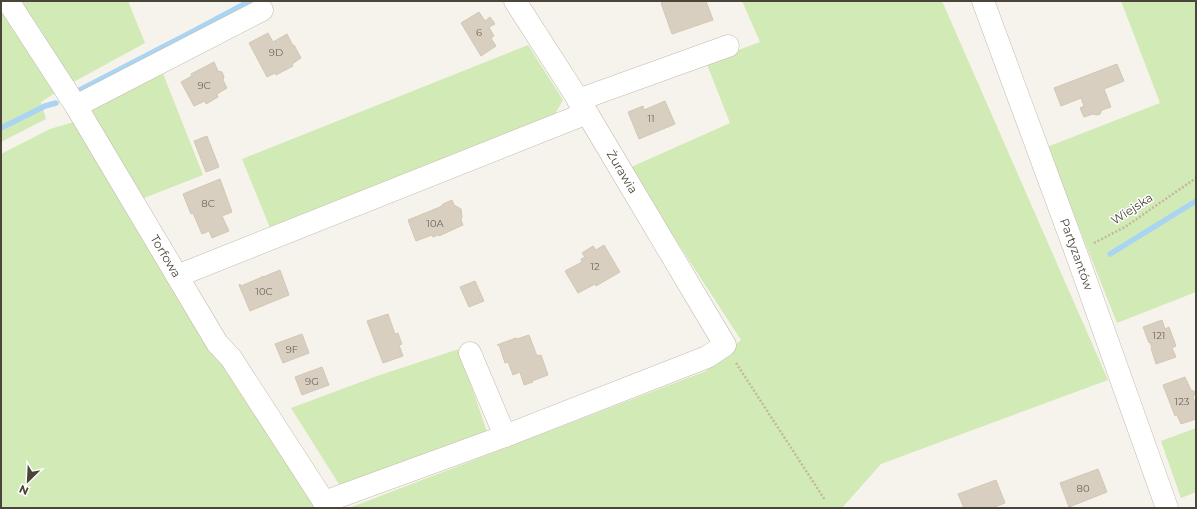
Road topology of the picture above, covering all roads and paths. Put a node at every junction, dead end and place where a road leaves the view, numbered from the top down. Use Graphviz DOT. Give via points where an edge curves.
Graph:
graph roads {
  1 [pos="8,1"];
  2 [pos="515,1"];
  3 [pos="983,1"];
  4 [pos="262,10"];
  5 [pos="728,46"];
  6 [pos="76,106"];
  7 [pos="583,106"];
  8 [pos="1196,178"];
  9 [pos="1075,250"];
  10 [pos="177,276"];
  11 [pos="725,345"];
  12 [pos="470,353"];
  13 [pos="505,436"];
  14 [pos="825,500"];
  15 [pos="326,505"];
  16 [pos="1166,508"];
  1 -- 6 [label="street, Torfowa"];
  2 -- 7 [label="street, Żurawia"];
  3 -- 9 [label="street, Partyzantów"];
  4 -- 6 [label="street"];
  5 -- 7 [label="street"];
  6 -- 10 [label="street, Torfowa"];
  7 -- 10 [label="street"];
  7 -- 11 [label="street, Żurawia"];
  8 -- 9 [label="path, Wiejska" via="1125,227"];
  9 -- 16 [label="street, Partyzantów"];
  10 -- 15 [label="street, Torfowa" via="217,343 231,358"];
  11 -- 13 [label="street" via="707,357"];
  11 -- 14 [label="path"];
  12 -- 13 [label="street"];
  13 -- 15 [label="street"];
}
